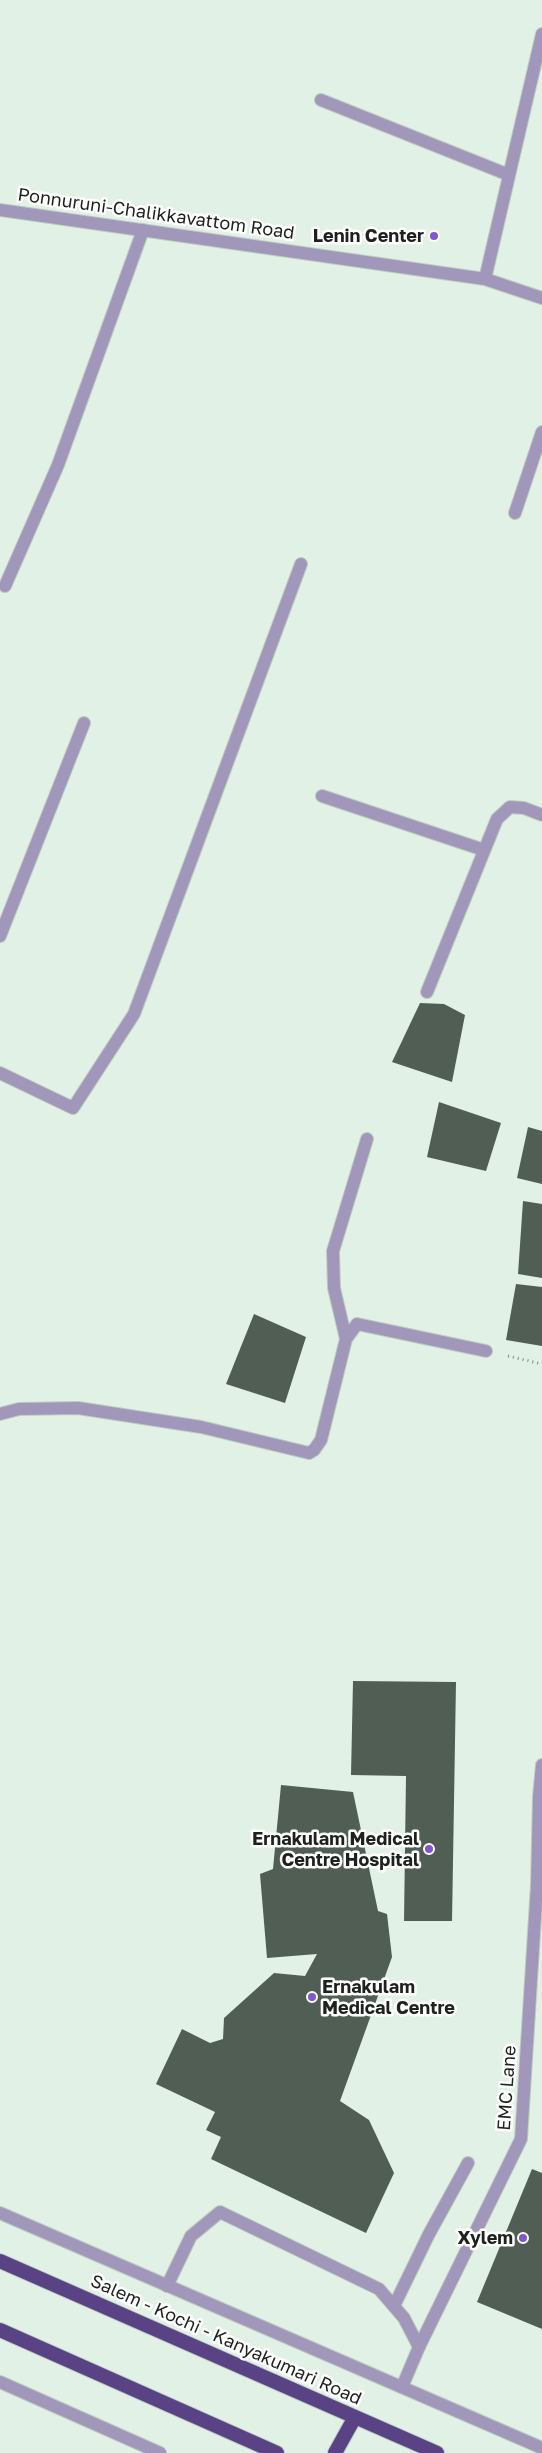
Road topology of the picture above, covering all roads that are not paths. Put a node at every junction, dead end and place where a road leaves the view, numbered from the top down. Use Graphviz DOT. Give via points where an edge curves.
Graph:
graph roads {
  1 [pos="542,34"];
  2 [pos="322,100"];
  3 [pos="509,175"];
  4 [pos="0,210"];
  5 [pos="143,230"];
  6 [pos="485,279"];
  7 [pos="542,298"];
  8 [pos="542,432"];
  9 [pos="515,512"];
  10 [pos="301,564"];
  11 [pos="5,586"];
  12 [pos="84,723"];
  13 [pos="322,796"];
  14 [pos="542,815"];
  15 [pos="484,850"];
  16 [pos="0,936"];
  17 [pos="427,992"];
  18 [pos="0,1073"];
  19 [pos="367,1139"];
  20 [pos="346,1339"];
  21 [pos="486,1351"];
  22 [pos="0,1414"];
  23 [pos="542,1765"];
  24 [pos="540,1796"];
  25 [pos="468,2163"];
  26 [pos="0,2213"];
  27 [pos="0,2261"];
  28 [pos="167,2286"];
  29 [pos="394,2306"];
  30 [pos="0,2330"];
  31 [pos="419,2347"];
  32 [pos="0,2382"];
  33 [pos="402,2387"];
  34 [pos="355,2417"];
  35 [pos="542,2448"];
  36 [pos="160,2453"];
  37 [pos="278,2453"];
  38 [pos="335,2453"];
  39 [pos="437,2453"];
  1 -- 3 [label="street"];
  2 -- 3 [label="street"];
  3 -- 6 [label="street"];
  4 -- 5 [label="street, Ponnuruni-Chalikkavattom Road"];
  5 -- 6 [label="street, Ponnuruni-Chalikkavattom Road"];
  5 -- 11 [label="street" via="58,465"];
  6 -- 7 [label="street, Ponnuruni-Chalikkavattom Road"];
  8 -- 9 [label="street"];
  10 -- 18 [label="street" via="134,1014 73,1108"];
  12 -- 16 [label="street"];
  13 -- 15 [label="street"];
  14 -- 15 [label="street" via="510,807 497,819"];
  15 -- 17 [label="street"];
  19 -- 20 [label="street" via="333,1251 334,1288"];
  20 -- 21 [label="street" via="357,1324"];
  20 -- 22 [label="street" via="321,1440 309,1453 201,1427 78,1408 19,1409"];
  23 -- 24 [label="street, EMC Lane"];
  24 -- 31 [label="street, EMC Lane" via="521,2139"];
  25 -- 29 [label="street"];
  26 -- 28 [label="street"];
  27 -- 34 [label="highway, Salem - Kochi - Kanyakumari Road"];
  28 -- 29 [label="street" via="191,2236 220,2212 380,2288"];
  28 -- 33 [label="street"];
  29 -- 31 [label="street"];
  30 -- 37 [label="highway"];
  31 -- 33 [label="street, EMC Lane"];
  32 -- 36 [label="street"];
  33 -- 35 [label="street"];
  34 -- 38 [label="highway"];
  34 -- 39 [label="highway, Salem - Kochi - Kanyakumari Road"];
}
